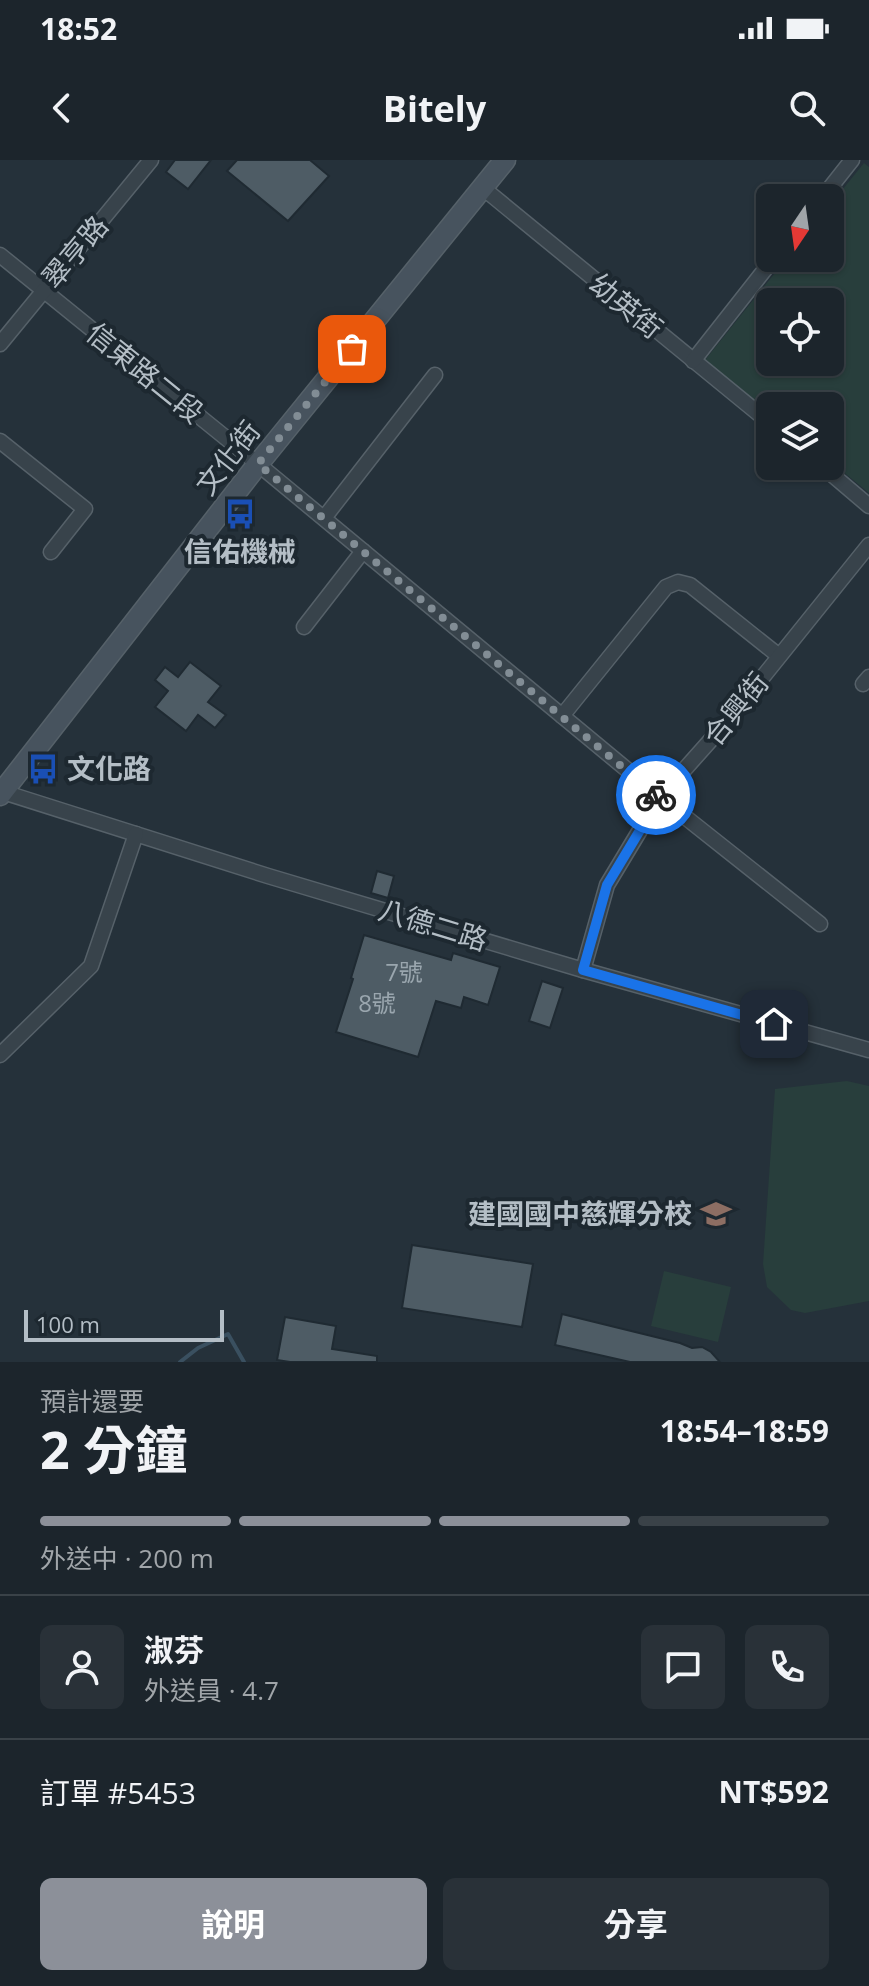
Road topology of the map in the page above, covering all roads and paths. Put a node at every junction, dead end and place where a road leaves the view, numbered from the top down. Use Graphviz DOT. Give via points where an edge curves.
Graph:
graph roads {
  1 [pos="151,160"];
  2 [pos="505,160"];
  3 [pos="852,160"];
  4 [pos="833,184"];
  5 [pos="483,188"];
  6 [pos="0,255"];
  7 [pos="763,272"];
  8 [pos="42,291"];
  9 [pos="0,344"];
  10 [pos="693,361"];
  11 [pos="435,375"];
  12 [pos="756,412"];
  13 [pos="0,441"];
  14 [pos="258,464"];
  15 [pos="838,480"];
  16 [pos="869,506"];
  17 [pos="324,518"];
  18 [pos="869,545"];
  19 [pos="363,551"];
  20 [pos="51,552"];
  21 [pos="304,627"];
  22 [pos="779,656"];
  23 [pos="562,716"];
  24 [pos="1,793"];
  25 [pos="660,797"];
  26 [pos="136,834"];
  27 [pos="820,924"];
  28 [pos="583,970"];
  29 [pos="869,1050"];
  30 [pos="0,1055"];
  1 -- 8 [label="street, 翠亨路"];
  2 -- 5 [label="street, 文化街"];
  3 -- 4 [label="street"];
  5 -- 10 [label="street, 幼英街"];
  5 -- 14 [label="street, 文化街"];
  6 -- 8 [label="street, 信東路二段"];
  7 -- 10 [label="street"];
  8 -- 9 [label="street, 翠亨路"];
  8 -- 14 [label="street, 信東路二段"];
  10 -- 12 [label="street, 幼英街"];
  11 -- 17 [label="street"];
  13 -- 20 [label="street" via="85,509"];
  14 -- 17 [label="street, 信東路二段"];
  14 -- 24 [label="street, 文化街"];
  15 -- 16 [label="street"];
  17 -- 19 [label="street, 信東路二段"];
  18 -- 22 [label="street, 合興街"];
  19 -- 21 [label="street"];
  19 -- 23 [label="street, 信東路二段"];
  22 -- 23 [label="street" via="690,585 678,582 666,587"];
  22 -- 25 [label="street, 合興街"];
  23 -- 25 [label="street, 信東路二段"];
  24 -- 26 [label="street, 八德二路"];
  25 -- 27 [label="street, 信東路二段"];
  25 -- 28 [label="street, 合興街" via="607,885"];
  26 -- 28 [label="street, 八德二路"];
  26 -- 30 [label="street" via="91,966"];
  28 -- 29 [label="street, 八德二路"];
}
